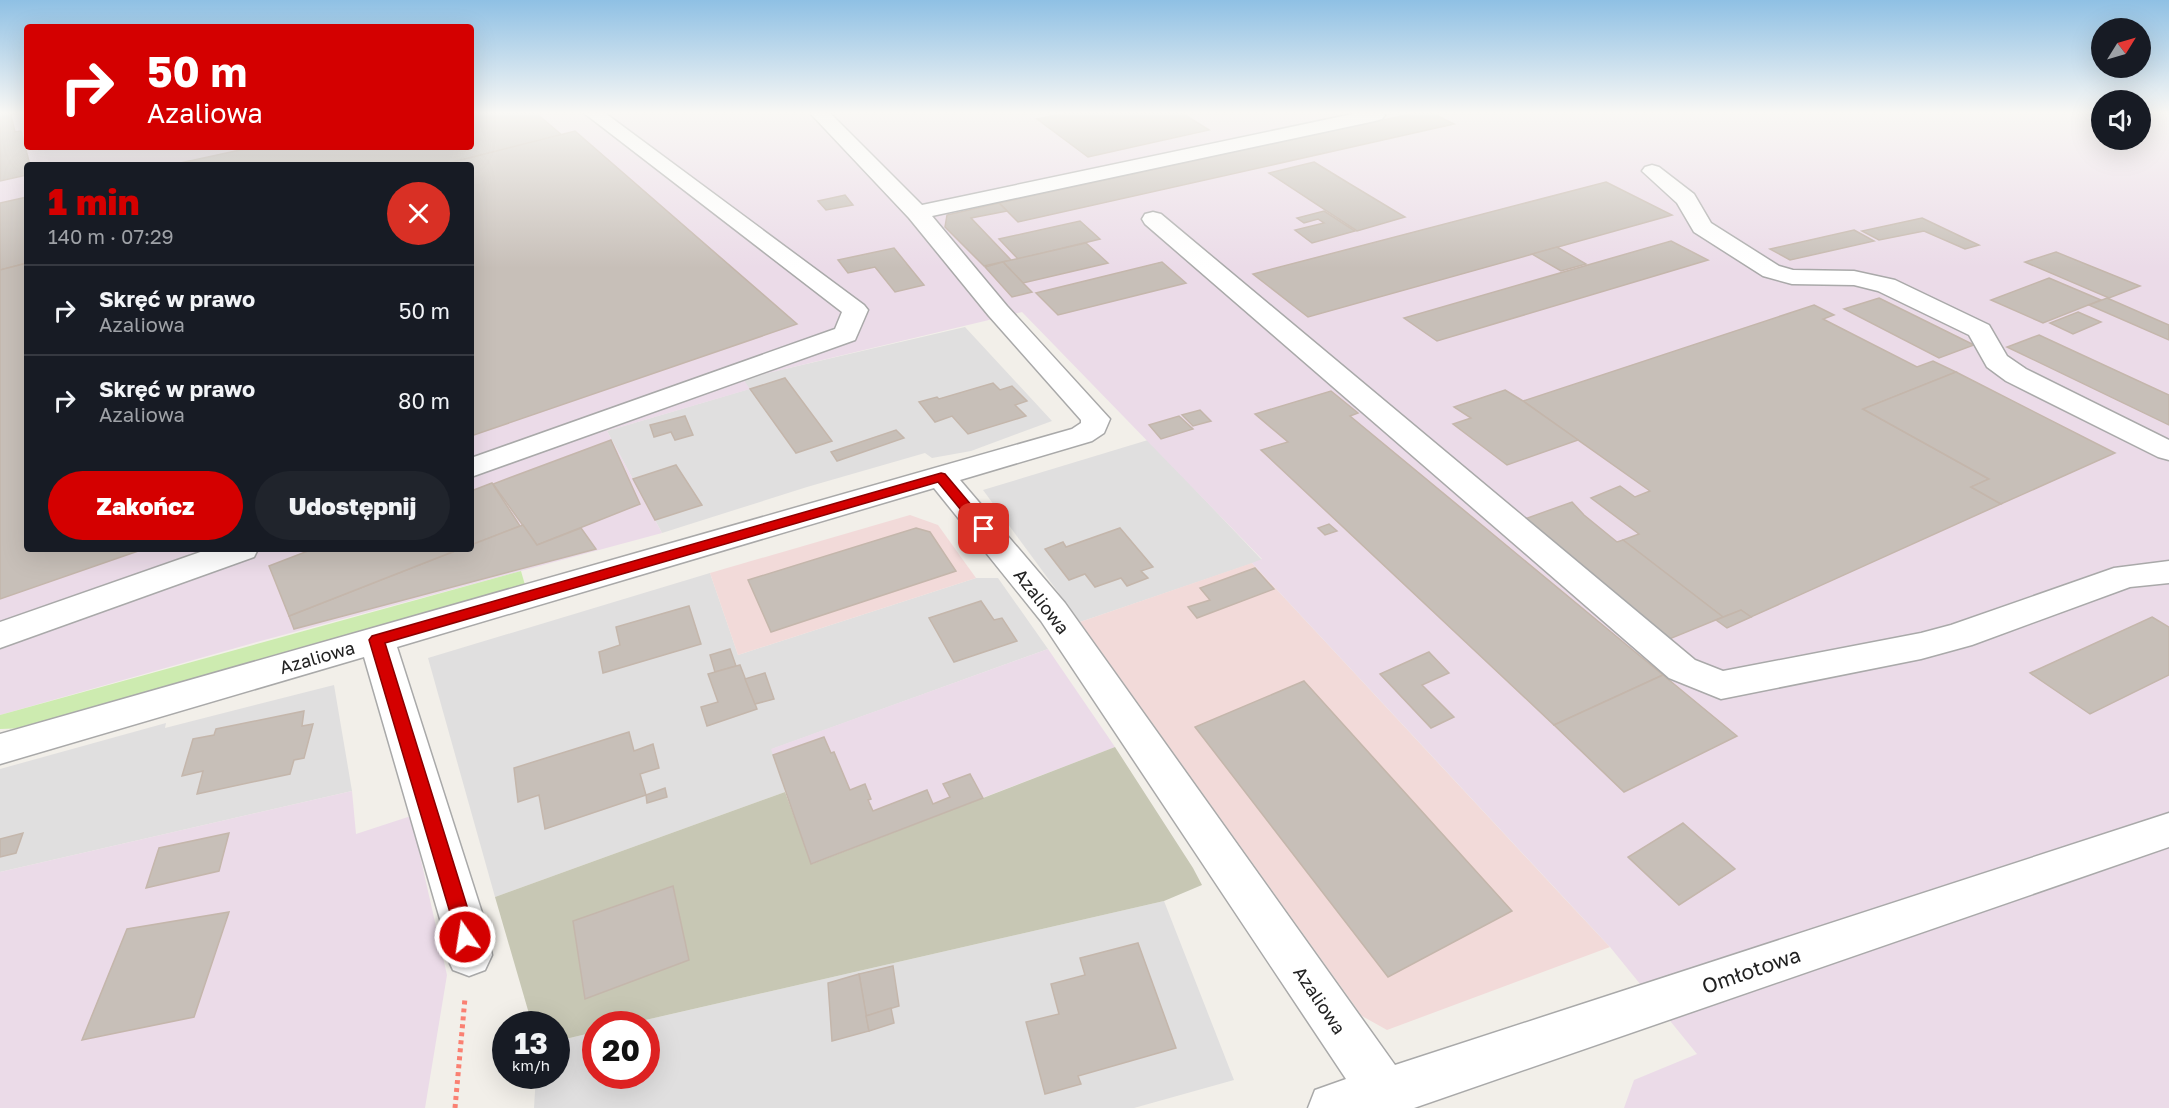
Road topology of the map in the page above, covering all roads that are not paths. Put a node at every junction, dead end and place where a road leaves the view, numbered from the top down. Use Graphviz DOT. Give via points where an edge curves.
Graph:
graph roads {
  1 [pos="662,165"];
  2 [pos="870,165"];
  3 [pos="1143,165"];
  4 [pos="1652,171"];
  5 [pos="918,213"];
  6 [pos="1153,219"];
  7 [pos="2169,450"];
  8 [pos="474,467"];
  9 [pos="941,477"];
  10 [pos="234,552"];
  11 [pos="2169,572"];
  12 [pos="0,635"];
  13 [pos="377,640"];
  14 [pos="0,749"];
  15 [pos="2169,830"];
  16 [pos="469,955"];
  17 [pos="1385,1093"];
  18 [pos="1333,1108"];
  1 -- 8 [label="street" via="855,310 846,334"];
  2 -- 5 [label="street"];
  3 -- 5 [label="street"];
  4 -- 7 [label="street" via="1686,199 1702,227 1771,271 1792,277 1854,278 1886,285 1980,330 1996,362 2016,375"];
  5 -- 9 [label="street" via="998,311 1096,419 1094,427 1082,435"];
  6 -- 11 [label="street" via="1682,669 1721,686 1920,646 1959,636 2126,576"];
  9 -- 13 [label="street, Azaliowa"];
  9 -- 17 [label="street, Azaliowa" via="1053,612"];
  10 -- 12 [label="street"];
  13 -- 14 [label="street, Azaliowa"];
  13 -- 16 [label="street" via="462,919"];
  15 -- 17 [label="street, Omłotowa"];
  17 -- 18 [label="street, Omłotowa"];
}
